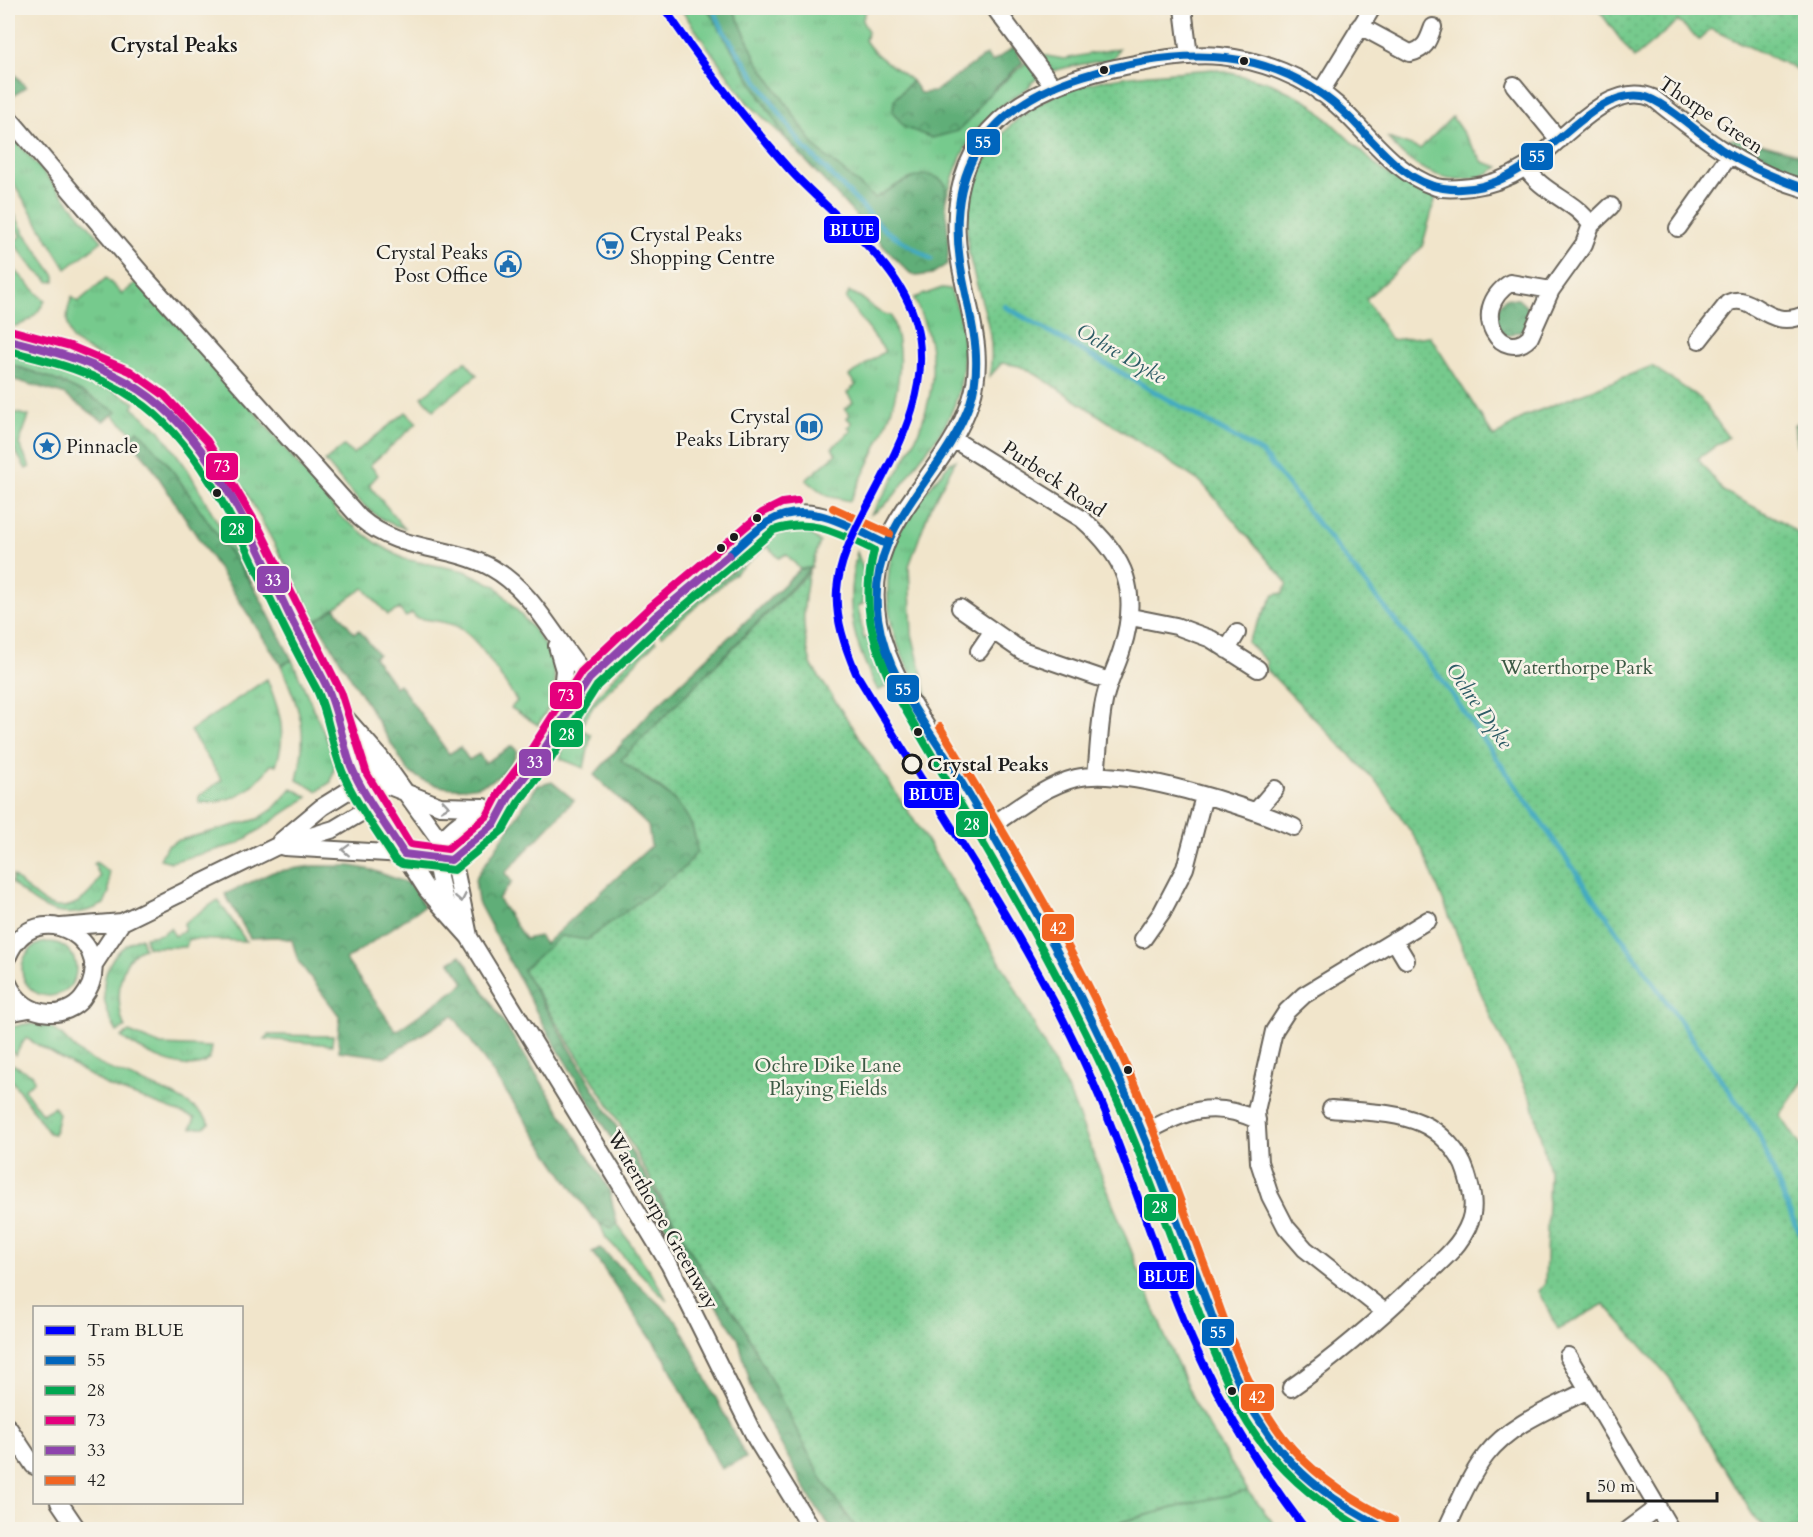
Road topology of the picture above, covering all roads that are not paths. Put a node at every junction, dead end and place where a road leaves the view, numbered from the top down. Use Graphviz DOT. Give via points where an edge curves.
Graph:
graph roads {
  1 [pos="1182,8"];
  2 [pos="1372,8"];
  3 [pos="997,12"];
  4 [pos="1360,26"];
  5 [pos="1433,27"];
  6 [pos="1188,56"];
  7 [pos="1052,85"];
  8 [pos="1514,85"];
  9 [pos="1320,93"];
  10 [pos="8,117"];
  11 [pos="1559,140"];
  12 [pos="1729,156"];
  13 [pos="1526,167"];
  14 [pos="1806,189"];
  15 [pos="1611,206"];
  16 [pos="1591,225"];
  17 [pos="1678,228"];
  18 [pos="1551,290"];
  19 [pos="1806,314"];
  20 [pos="8,340"];
  21 [pos="1699,340"];
  22 [pos="953,440"];
  23 [pos="886,544"];
  24 [pos="960,608"];
  25 [pos="1131,617"];
  26 [pos="992,632"];
  27 [pos="554,633"];
  28 [pos="1237,633"];
  29 [pos="1227,650"];
  30 [pos="979,651"];
  31 [pos="1258,669"];
  32 [pos="589,679"];
  33 [pos="1109,681"];
  34 [pos="337,708"];
  35 [pos="557,727"];
  36 [pos="356,729"];
  37 [pos="1096,775"];
  38 [pos="359,784"];
  39 [pos="379,784"];
  40 [pos="1275,789"];
  41 [pos="408,793"];
  42 [pos="509,796"];
  43 [pos="1204,796"];
  44 [pos="374,805"];
  45 [pos="484,807"];
  46 [pos="1257,810"];
  47 [pos="1294,827"];
  48 [pos="988,828"];
  49 [pos="440,840"];
  50 [pos="274,847"];
  51 [pos="404,854"];
  52 [pos="444,859"];
  53 [pos="450,916"];
  54 [pos="1428,920"];
  55 [pos="122,922"];
  56 [pos="62,927"];
  57 [pos="469,937"];
  58 [pos="1143,939"];
  59 [pos="1394,940"];
  60 [pos="8,956"];
  61 [pos="1406,960"];
  62 [pos="93,966"];
  63 [pos="8,983"];
  64 [pos="29,1008"];
  65 [pos="8,1013"];
  66 [pos="1331,1109"];
  67 [pos="1257,1120"];
  68 [pos="1143,1134"];
  69 [pos="1385,1312"];
  70 [pos="1568,1356"];
  71 [pos="1291,1388"];
  72 [pos="1588,1390"];
  73 [pos="8,1427"];
  74 [pos="33,1464"];
  75 [pos="60,1504"];
  76 [pos="1658,1507"];
  77 [pos="78,1530"];
  78 [pos="812,1530"];
  79 [pos="1389,1530"];
  80 [pos="1446,1530"];
  81 [pos="1627,1530"];
  82 [pos="1671,1530"];
  1 -- 6 [label="street"];
  2 -- 4 [label="street"];
  3 -- 7 [label="street"];
  4 -- 5 [label="street" via="1410,53 1427,44"];
  4 -- 9 [label="street"];
  6 -- 7 [label="street" via="1113,68"];
  6 -- 9 [label="street" via="1224,56 1264,65"];
  7 -- 22 [label="street" via="1022,102 985,134 964,178 956,211 957,244 974,325 977,363 972,400"];
  8 -- 11 [label="street"];
  9 -- 13 [label="street" via="1407,172 1440,188 1483,185"];
  10 -- 27 [label="street" via="146,279 360,518 387,538 490,567 521,591"];
  11 -- 12 [label="street, Thorpe Green" via="1598,108 1625,94 1640,93 1653,98"];
  11 -- 13 [label="street"];
  12 -- 14 [label="street, Thorpe Green" via="1758,172"];
  12 -- 17 [label="street"];
  13 -- 16 [label="street" via="1533,179 1585,215"];
  15 -- 16 [label="street"];
  16 -- 18 [label="street" via="1584,244"];
  19 -- 21 [label="street" via="1783,321 1742,301 1734,301 1728,303"];
  20 -- 34 [label="street, Waterthorpe Greenway" via="77,359 116,377 156,402 182,428 221,484"];
  22 -- 23 [label="street" via="907,503"];
  22 -- 25 [label="street, Purbeck Road" via="1035,488 1099,533 1119,561 1130,595"];
  23 -- 32 [label="street" via="814,513 786,513 769,521 656,616"];
  23 -- 48 [label="street" via="876,591 879,629 909,695"];
  24 -- 26 [label="street"];
  25 -- 29 [label="street" via="1176,626 1211,639"];
  25 -- 33 [label="street, Purbeck Road"];
  26 -- 30 [label="street"];
  26 -- 33 [label="street" via="1022,651"];
  27 -- 32 [label="street"];
  27 -- 35 [label="street" via="564,670"];
  28 -- 29 [label="street"];
  29 -- 31 [label="street"];
  32 -- 35 [label="street"];
  33 -- 37 [label="street, Purbeck Road"];
  34 -- 36 [label="street, Waterthorpe Greenway"];
  34 -- 38 [label="street, Waterthorpe Greenway"];
  35 -- 42 [label="street"];
  36 -- 39 [label="street"];
  36 -- 41 [label="street, Waterthorpe Greenway"];
  37 -- 43 [label="street"];
  37 -- 48 [label="street" via="1058,784"];
  38 -- 39 [label="street"];
  38 -- 44 [label="street, Waterthorpe Greenway"];
  38 -- 50 [label="street" via="322,807"];
  39 -- 41 [label="street"];
  39 -- 44 [label="street"];
  40 -- 46 [label="street"];
  41 -- 45 [label="street, one-way" via="440,806"];
  41 -- 49 [label="street, Waterthorpe Greenway"];
  42 -- 45 [label="street"];
  42 -- 52 [label="street" via="495,823"];
  43 -- 46 [label="street"];
  43 -- 58 [label="street" via="1185,868"];
  44 -- 50 [label="street" via="334,829"];
  44 -- 51 [label="street, Waterthorpe Greenway"];
  45 -- 49 [label="street"];
  46 -- 47 [label="street"];
  48 -- 68 [label="street" via="1065,965"];
  49 -- 52 [label="street"];
  51 -- 50 [label="street, one-way"];
  50 -- 55 [label="street"];
  51 -- 52 [label="street"];
  51 -- 53 [label="street, Waterthorpe Greenway"];
  52 -- 53 [label="street"];
  52 -- 57 [label="street, Waterthorpe Greenway, one-way"];
  53 -- 57 [label="street, Waterthorpe Greenway"];
  54 -- 59 [label="street"];
  55 -- 56 [label="street"];
  55 -- 62 [label="street"];
  56 -- 60 [label="street" via="29,930 19,937"];
  56 -- 62 [label="street" via="84,942"];
  57 -- 78 [label="street, Waterthorpe Greenway" via="669,1264 756,1439"];
  59 -- 61 [label="street"];
  59 -- 67 [label="street" via="1304,995 1287,1011 1274,1031"];
  62 -- 64 [label="street" via="88,990 68,1010 54,1014"];
  63 -- 64 [label="street" via="20,1002"];
  64 -- 65 [label="street"];
  66 -- 69 [label="street" via="1404,1117 1423,1123 1454,1149 1470,1186 1473,1212 1453,1250"];
  67 -- 68 [label="street" via="1243,1113 1208,1108 1172,1119"];
  67 -- 69 [label="street" via="1259,1162 1286,1227 1305,1250"];
  68 -- 79 [label="street" via="1213,1319 1257,1418 1311,1483"];
  69 -- 71 [label="street" via="1346,1348"];
  70 -- 72 [label="street"];
  72 -- 76 [label="street"];
  72 -- 80 [label="street" via="1524,1423 1496,1444 1477,1468"];
  73 -- 74 [label="street"];
  75 -- 77 [label="street"];
  76 -- 81 [label="street"];
  76 -- 82 [label="street"];
}
